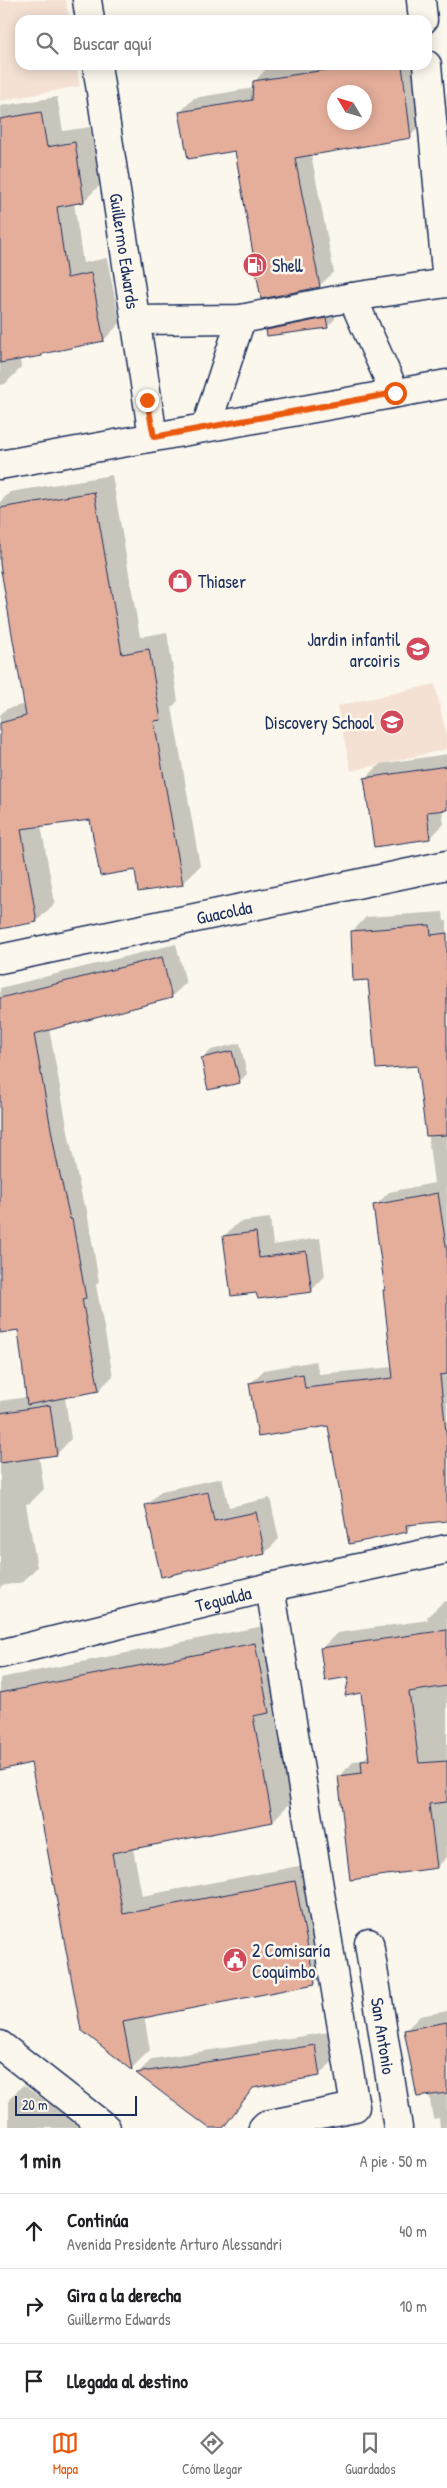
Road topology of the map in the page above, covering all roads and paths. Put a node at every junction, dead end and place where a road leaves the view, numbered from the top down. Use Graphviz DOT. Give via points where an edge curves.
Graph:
graph roads {
  1 [pos="87,0"];
  2 [pos="421,0"];
  3 [pos="89,15"];
  4 [pos="422,15"];
  5 [pos="98,70"];
  6 [pos="427,70"];
  7 [pos="447,283"];
  8 [pos="352,298"];
  9 [pos="241,319"];
  10 [pos="136,320"];
  11 [pos="447,384"];
  12 [pos="395,393"];
  13 [pos="206,428"];
  14 [pos="154,437"];
  15 [pos="0,465"];
  16 [pos="447,865"];
  17 [pos="0,958"];
  18 [pos="447,1548"];
  19 [pos="270,1587"];
  20 [pos="0,1654"];
  21 [pos="368,1943"];
  22 [pos="0,2045"];
  23 [pos="106,2128"];
  24 [pos="263,2128"];
  25 [pos="398,2128"];
  1 -- 3 [label="street"];
  2 -- 4 [label="street"];
  5 -- 10 [label="street, Guillermo Edwards"];
  6 -- 7 [label="street"];
  7 -- 8 [label="street"];
  8 -- 9 [label="street"];
  8 -- 12 [label="street"];
  9 -- 10 [label="street"];
  9 -- 13 [label="street"];
  10 -- 14 [label="street, Guillermo Edwards"];
  11 -- 12 [label="street"];
  12 -- 13 [label="street"];
  13 -- 14 [label="street"];
  14 -- 15 [label="street"];
  16 -- 17 [label="street, Guacolda"];
  18 -- 19 [label="street, Tegualda"];
  19 -- 20 [label="street, Tegualda"];
  19 -- 24 [label="street" via="355,2107"];
  21 -- 25 [label="street, San Antonio"];
  22 -- 23 [label="street"];
}
